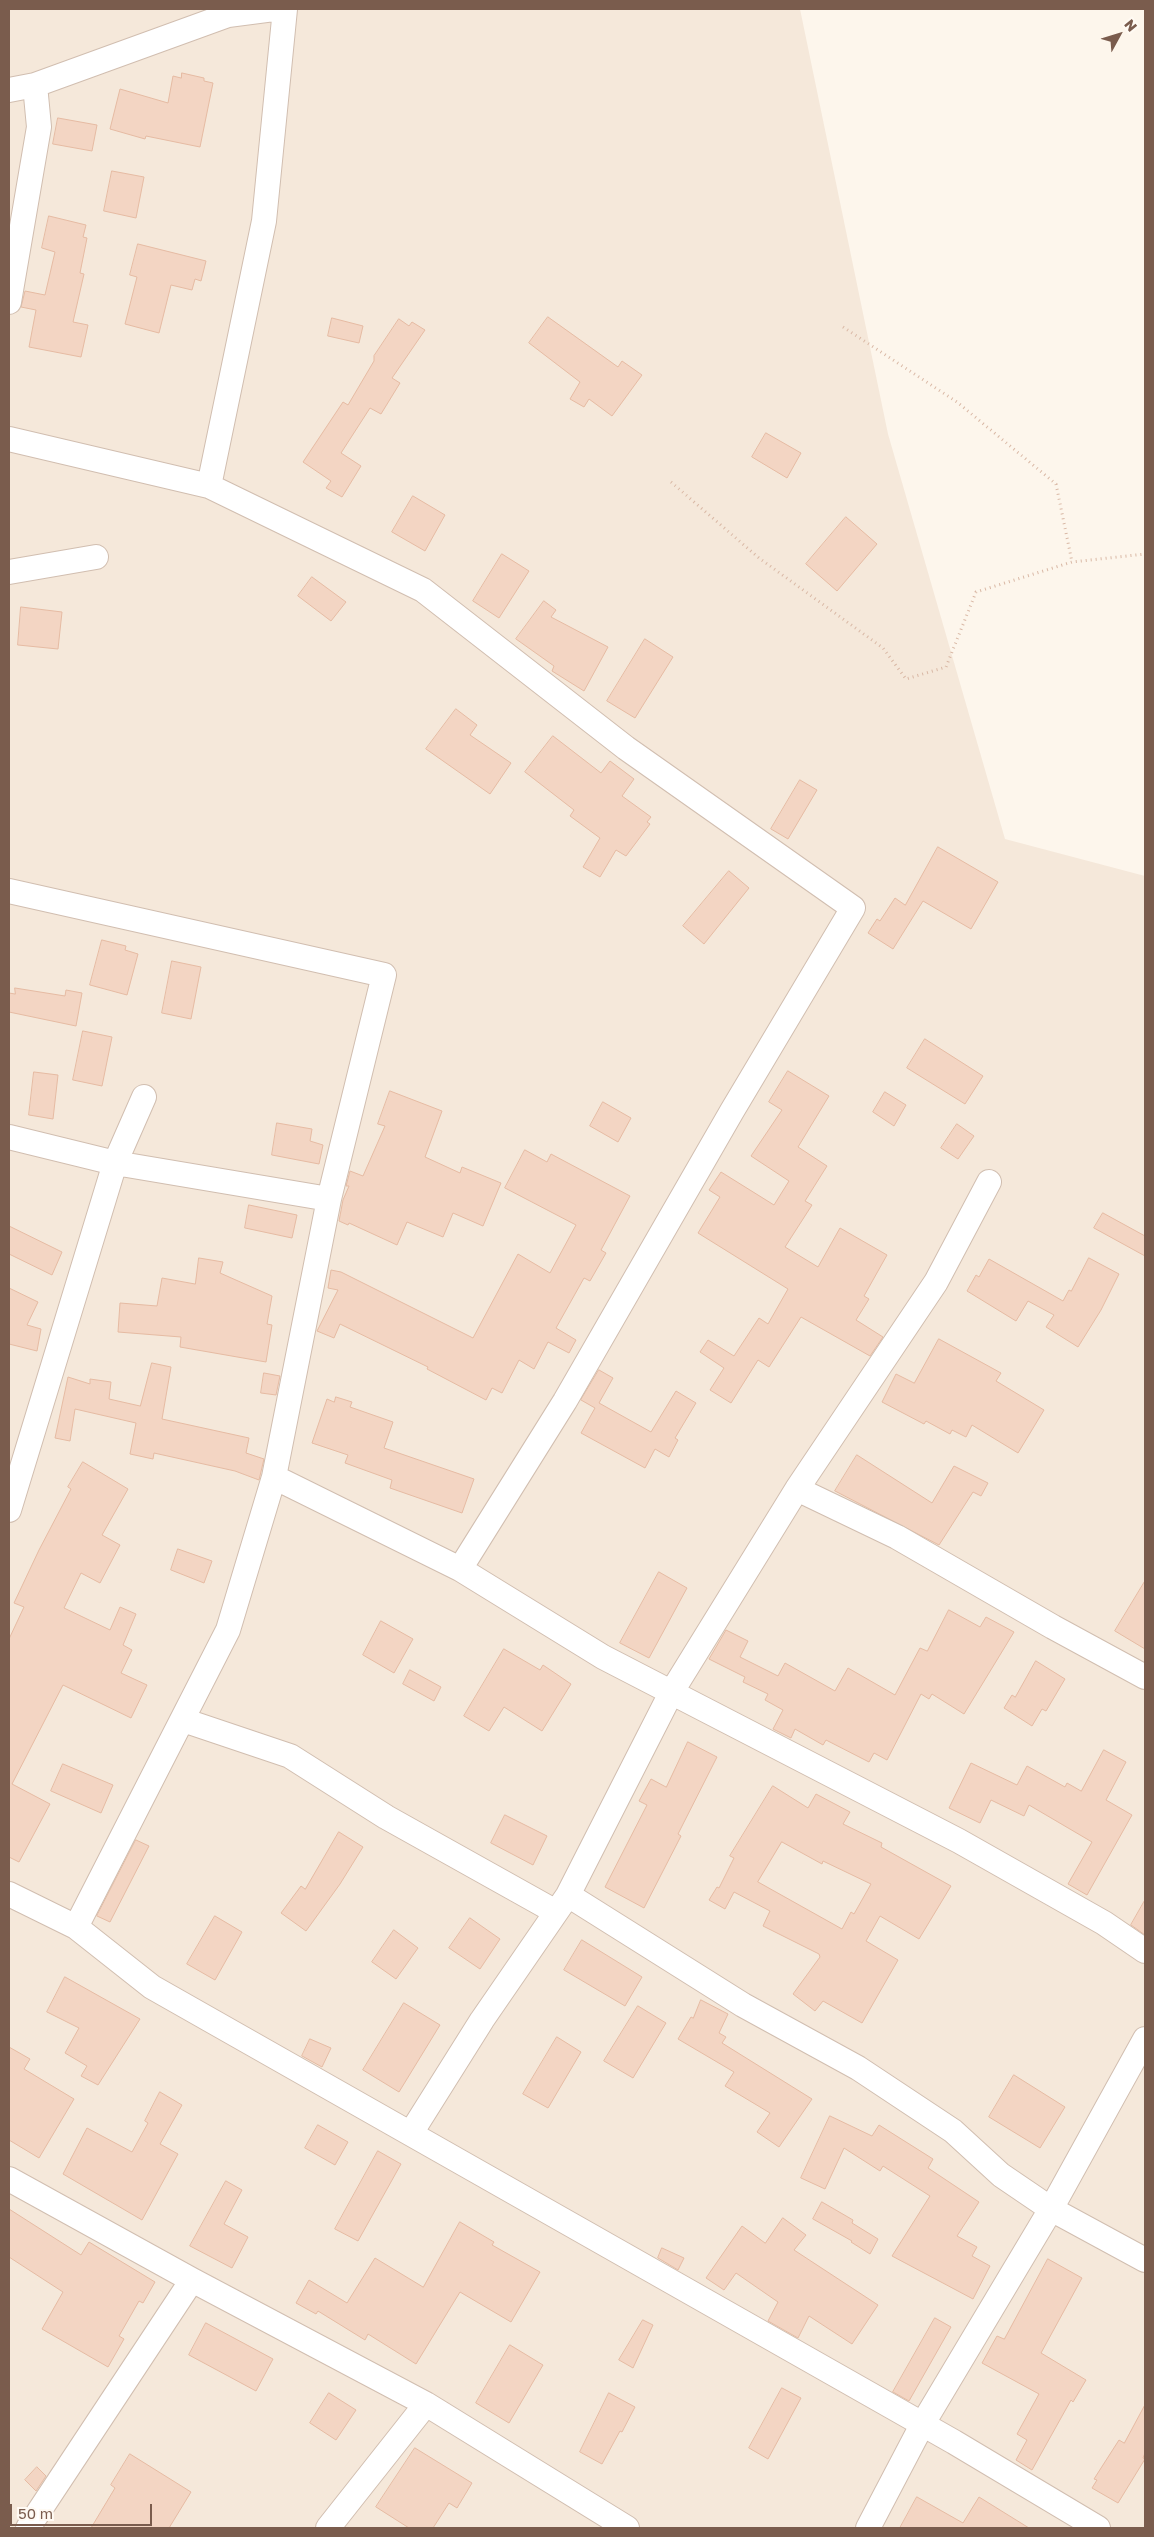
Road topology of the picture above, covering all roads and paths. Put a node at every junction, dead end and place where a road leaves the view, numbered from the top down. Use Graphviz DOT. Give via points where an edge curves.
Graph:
graph roads {
  1 [pos="274,9"];
  2 [pos="285,9"];
  3 [pos="35,85"];
  4 [pos="9,90"];
  5 [pos="9,302"];
  6 [pos="843,327"];
  7 [pos="9,439"];
  8 [pos="671,482"];
  9 [pos="209,486"];
  10 [pos="1145,554"];
  11 [pos="96,557"];
  12 [pos="1072,562"];
  13 [pos="9,572"];
  14 [pos="9,891"];
  15 [pos="144,1097"];
  16 [pos="9,1137"];
  17 [pos="115,1163"];
  18 [pos="989,1182"];
  19 [pos="329,1198"];
  20 [pos="274,1477"];
  21 [pos="797,1489"];
  22 [pos="9,1510"];
  23 [pos="460,1569"];
  24 [pos="1145,1676"];
  25 [pos="671,1693"];
  26 [pos="183,1720"];
  27 [pos="9,1894"];
  28 [pos="562,1903"];
  29 [pos="76,1927"];
  30 [pos="1145,1951"];
  31 [pos="1145,2039"];
  32 [pos="411,2134"];
  33 [pos="9,2179"];
  34 [pos="1051,2209"];
  35 [pos="1145,2260"];
  36 [pos="192,2280"];
  37 [pos="426,2404"];
  38 [pos="922,2425"];
  39 [pos="620,2527"];
  40 [pos="28,2528"];
  41 [pos="328,2528"];
  42 [pos="868,2528"];
  43 [pos="1098,2528"];
  1 -- 3 [label="street" via="228,15"];
  2 -- 9 [label="street" via="264,221"];
  3 -- 4 [label="street"];
  3 -- 5 [label="street" via="38,127"];
  6 -- 12 [label="path" via="957,402 1056,484"];
  7 -- 9 [label="street"];
  8 -- 12 [label="path" via="759,558 883,648 906,679 946,667 976,592"];
  9 -- 23 [label="street" via="422,590 626,748 853,908 565,1401"];
  10 -- 12 [label="path"];
  11 -- 13 [label="street"];
  14 -- 19 [label="street" via="384,975"];
  15 -- 17 [label="street"];
  16 -- 17 [label="street"];
  17 -- 19 [label="street"];
  17 -- 22 [label="street"];
  18 -- 21 [label="street" via="936,1282"];
  19 -- 20 [label="street"];
  20 -- 23 [label="street"];
  20 -- 26 [label="street" via="228,1630"];
  21 -- 24 [label="street" via="897,1537"];
  21 -- 25 [label="street"];
  23 -- 25 [label="street" via="603,1657"];
  25 -- 28 [label="street"];
  25 -- 30 [label="street" via="959,1841 1104,1923"];
  26 -- 28 [label="street" via="290,1756 386,1817"];
  26 -- 29 [label="street"];
  27 -- 29 [label="street"];
  28 -- 32 [label="street" via="482,2020"];
  28 -- 34 [label="street" via="858,2068 953,2131 1001,2175"];
  29 -- 32 [label="street" via="152,1987"];
  31 -- 34 [label="street"];
  32 -- 38 [label="street"];
  33 -- 36 [label="street"];
  34 -- 35 [label="street"];
  34 -- 38 [label="street"];
  36 -- 37 [label="street"];
  36 -- 40 [label="street"];
  37 -- 39 [label="street"];
  37 -- 41 [label="street"];
  38 -- 42 [label="street"];
  38 -- 43 [label="street"];
}
